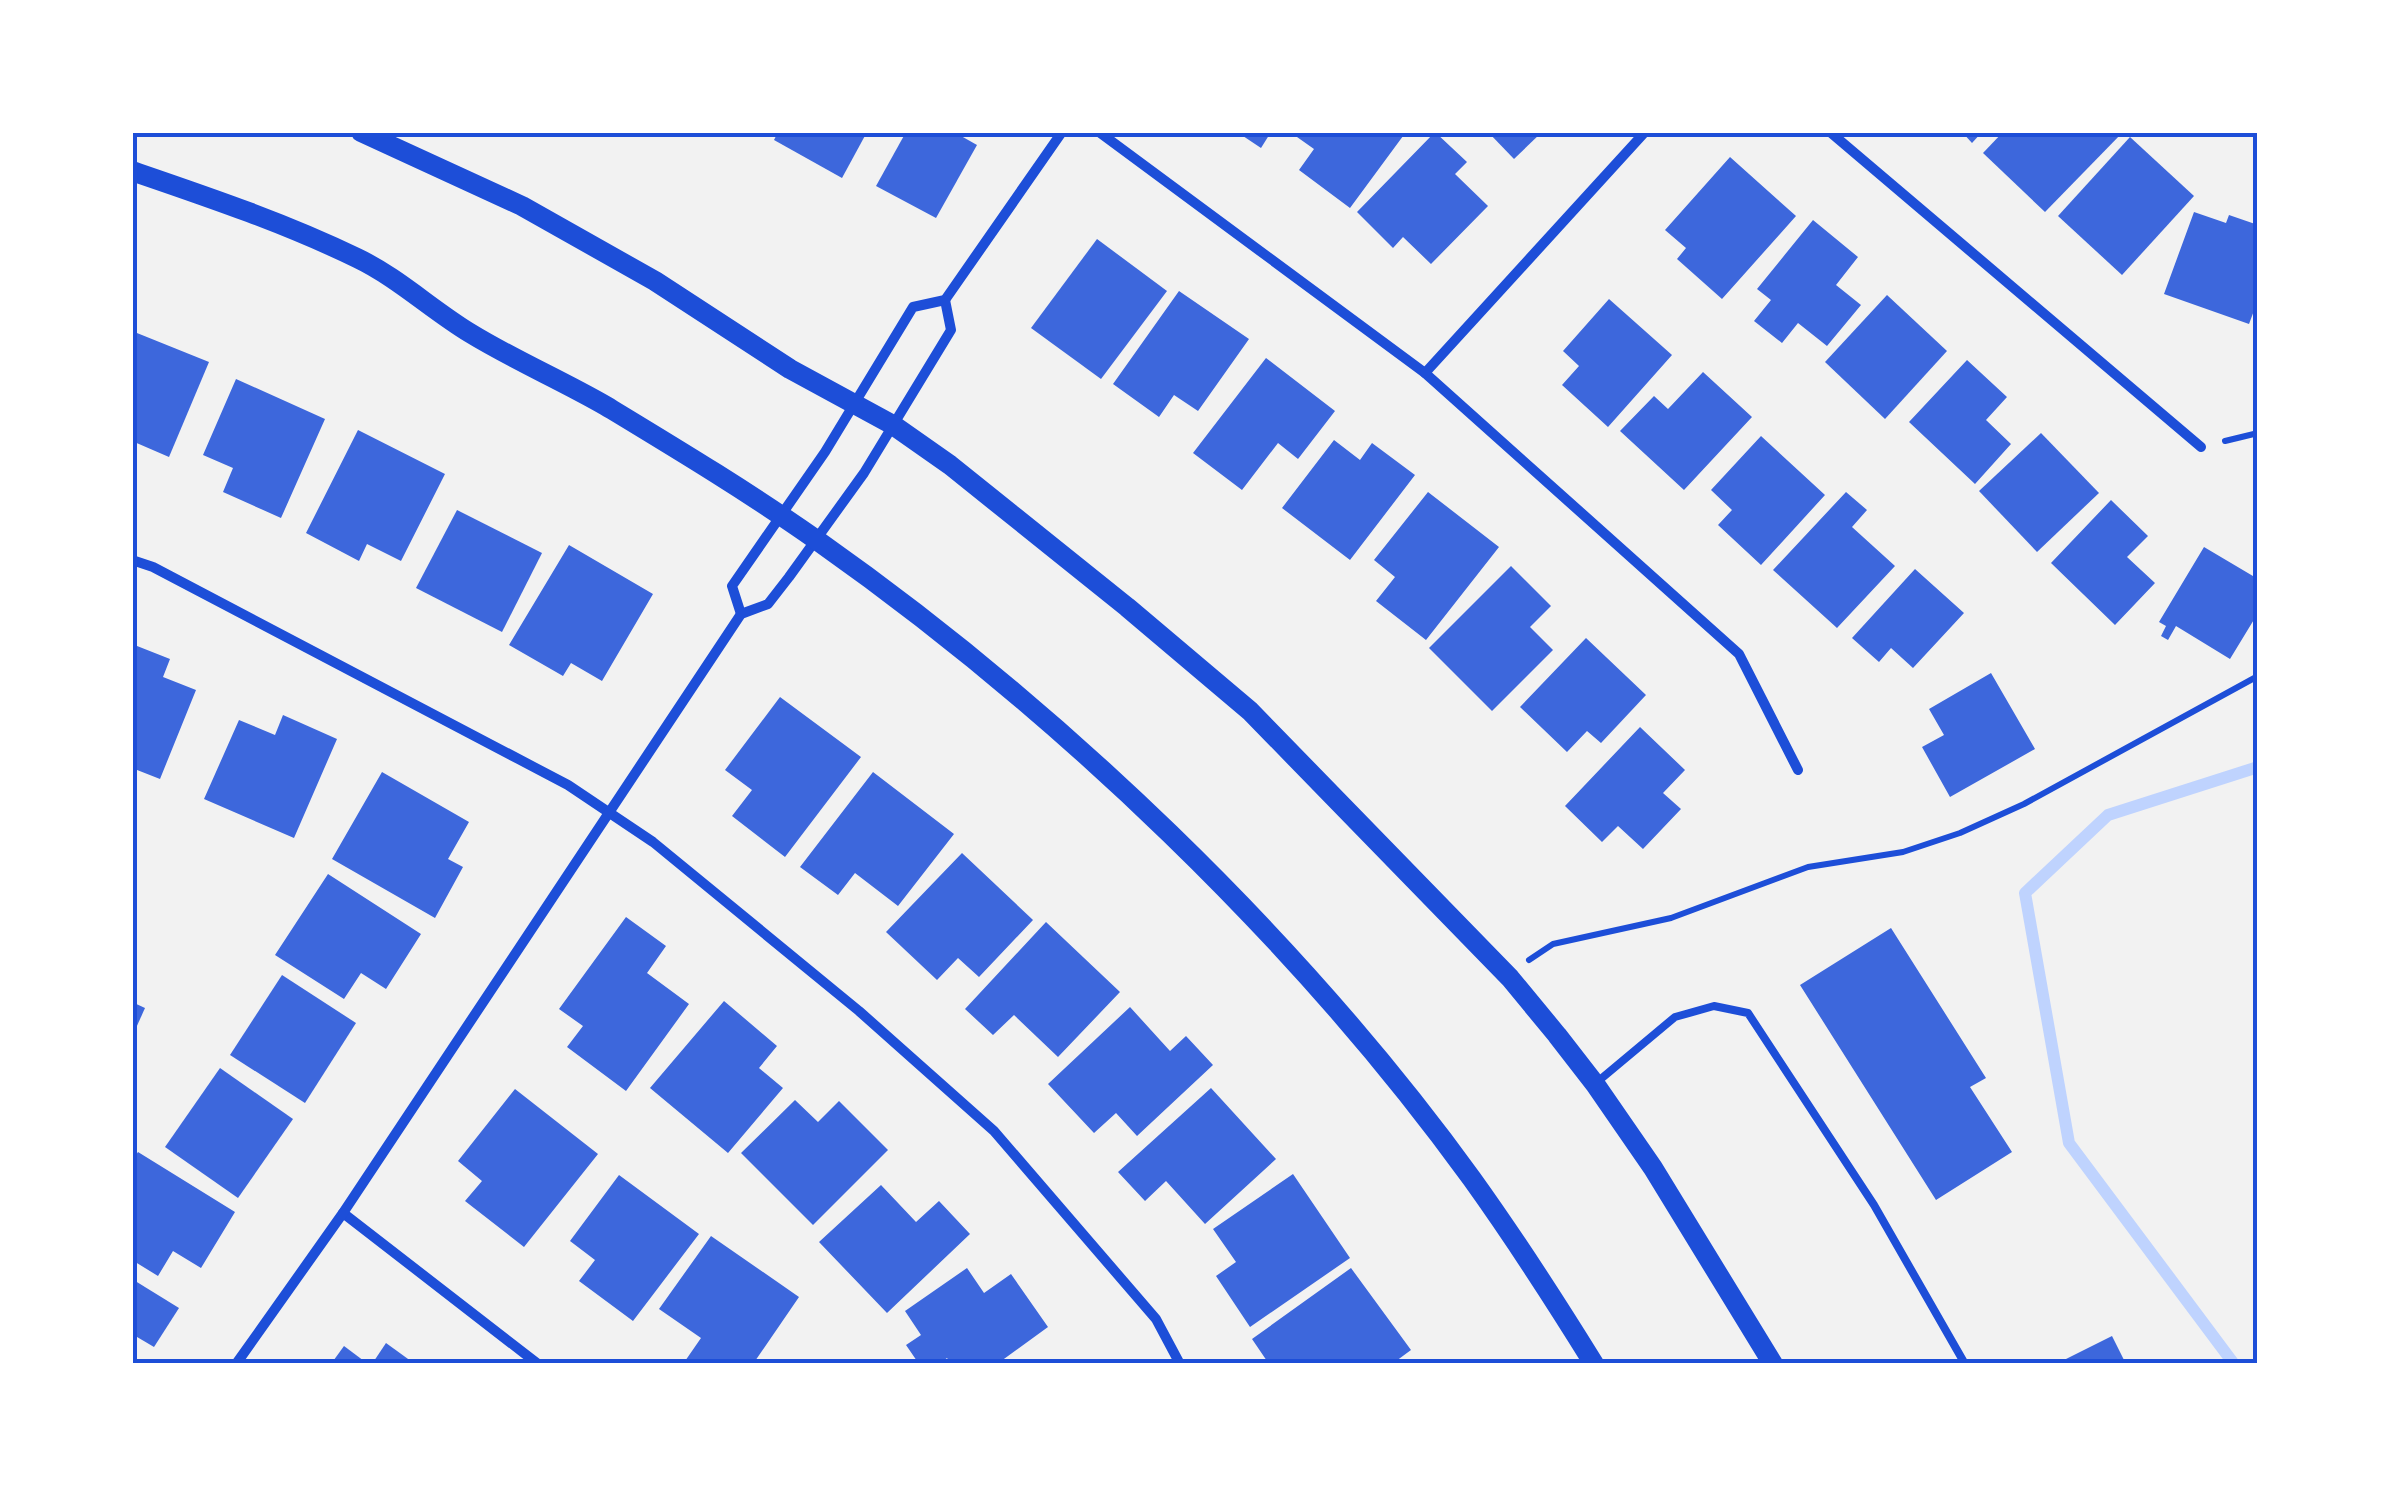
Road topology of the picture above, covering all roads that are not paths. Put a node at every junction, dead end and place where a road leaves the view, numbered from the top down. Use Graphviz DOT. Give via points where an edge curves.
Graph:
graph roads {
  1 [pos="361,132"];
  2 [pos="1062,132"];
  3 [pos="1099,132"];
  4 [pos="1645,132"];
  5 [pos="1830,132"];
  6 [pos="132,171"];
  7 [pos="945,300"];
  8 [pos="1425,373"];
  9 [pos="856,403"];
  10 [pos="893,424"];
  11 [pos="2200,447"];
  12 [pos="780,516"];
  13 [pos="815,539"];
  14 [pos="132,560"];
  15 [pos="741,614"];
  16 [pos="1798,770"];
  17 [pos="611,814"];
  18 [pos="1595,1084"];
  19 [pos="343,1213"];
  20 [pos="236,1364"];
  21 [pos="538,1364"];
  22 [pos="1180,1364"];
  23 [pos="1594,1364"];
  24 [pos="1774,1364"];
  25 [pos="1964,1364"];
  1 -- 9 [label="main road" via="522,206"];
  2 -- 7 [label="street"];
  3 -- 8 [label="street"];
  4 -- 8 [label="street"];
  5 -- 11 [label="street"];
  6 -- 12 [label="main road" via="362,260 469,333 604,405"];
  7 -- 9 [label="street" via="912,308"];
  7 -- 10 [label="street" via="951,330"];
  8 -- 16 [label="street" via="1739,654"];
  9 -- 10 [label="main road"];
  9 -- 12 [label="street"];
  10 -- 13 [label="street"];
  10 -- 18 [label="main road" via="1250,710 1510,978"];
  12 -- 13 [label="main road"];
  12 -- 15 [label="street" via="732,586"];
  13 -- 15 [label="street" via="768,604"];
  13 -- 23 [label="main road" via="1057,729 1307,978 1469,1175"];
  14 -- 17 [label="street" via="369,679"];
  15 -- 17 [label="street"];
  17 -- 19 [label="street"];
  17 -- 22 [label="street" via="844,998 994,1131 1156,1320"];
  18 -- 24 [label="main road"];
  18 -- 25 [label="lane" via="1675,1017 1714,1006 1748,1013 1874,1205"];
  19 -- 20 [label="street"];
  19 -- 21 [label="street"];
}
